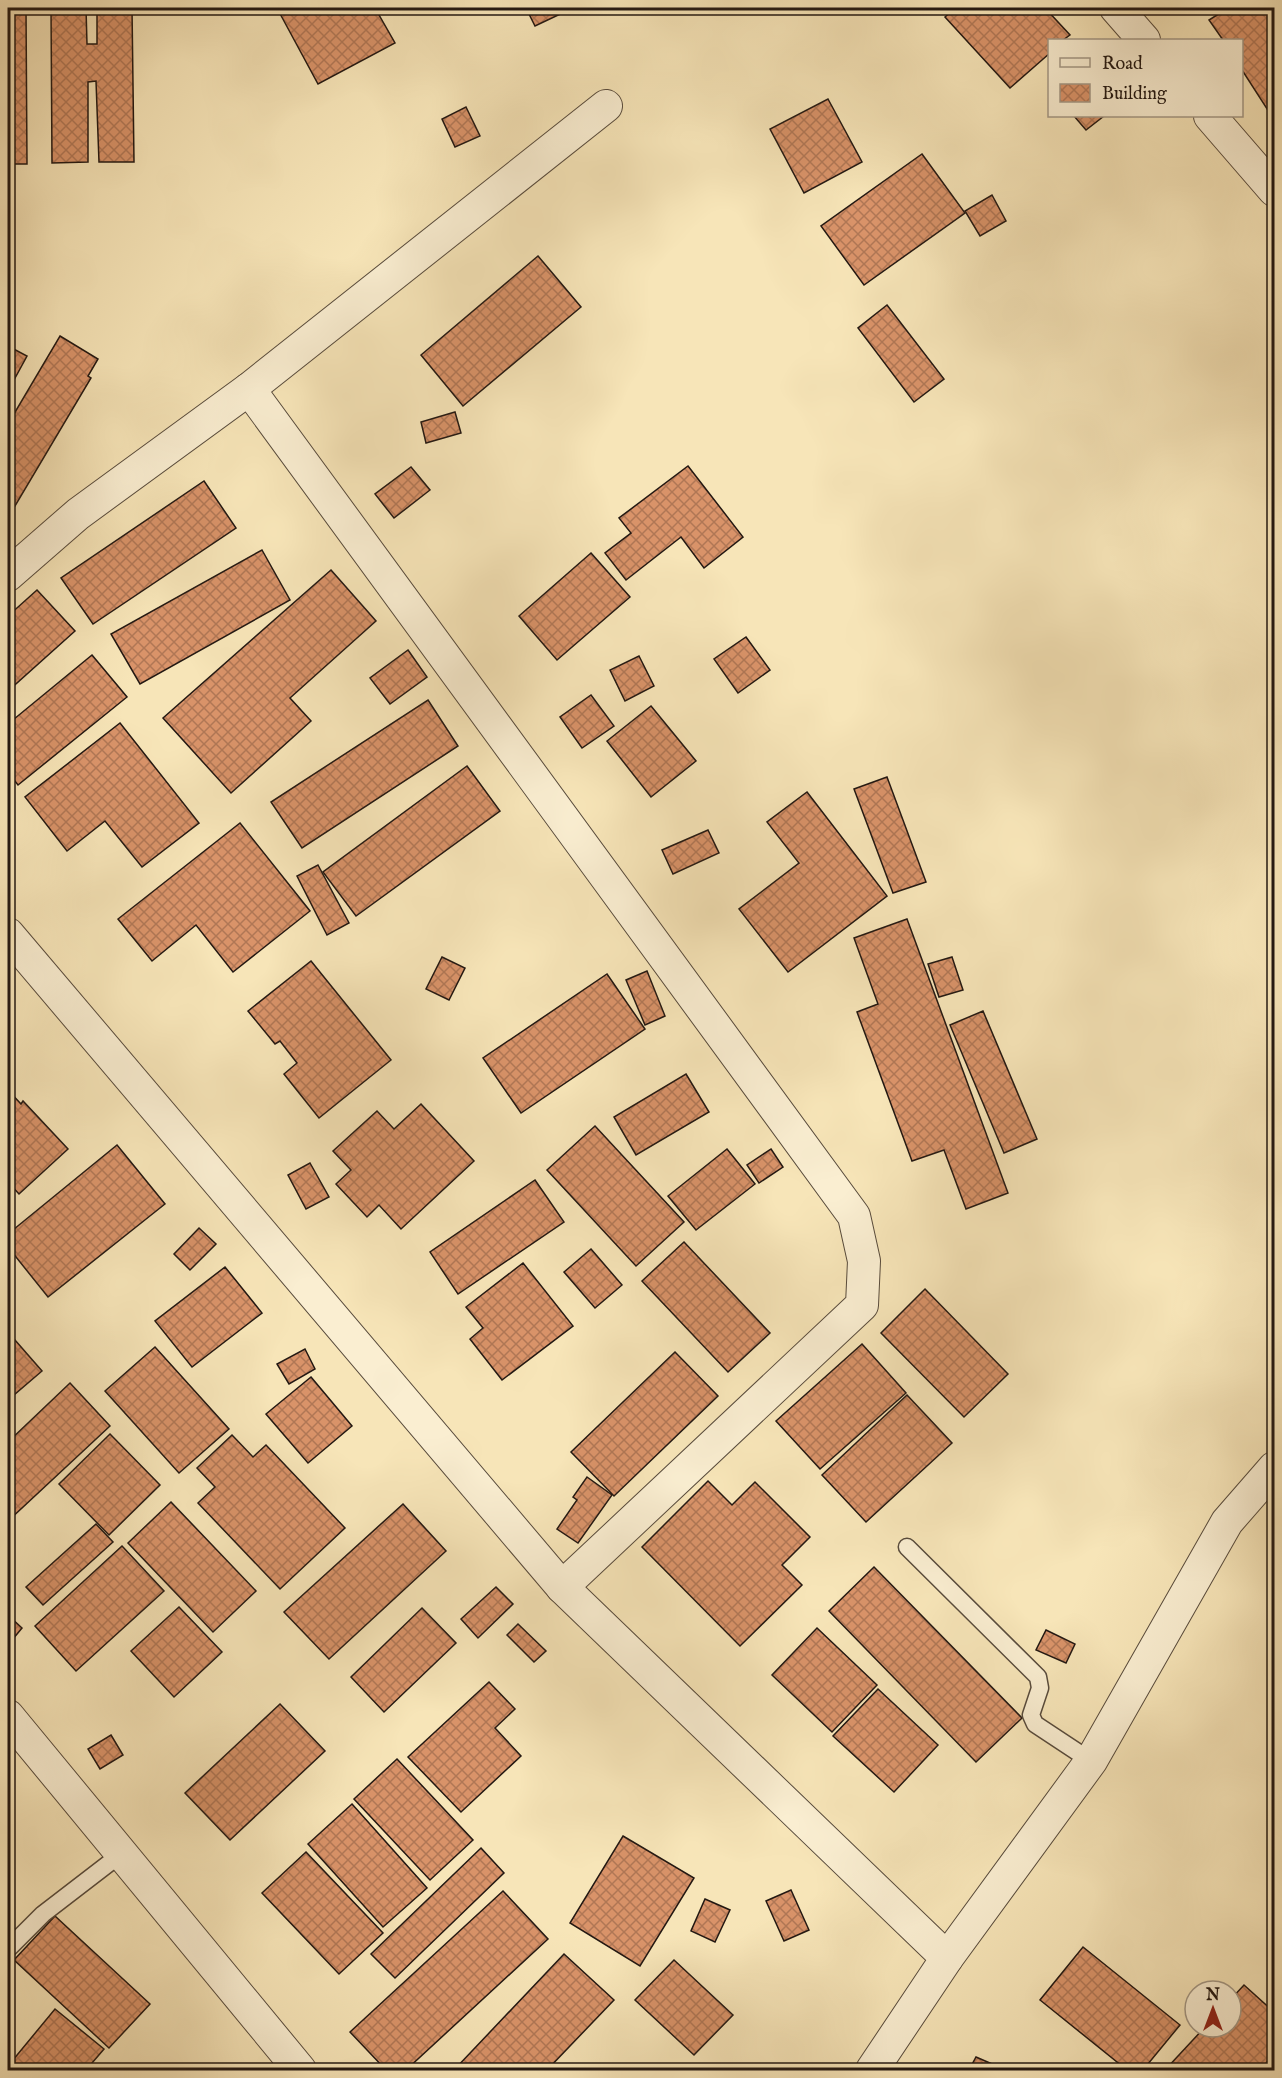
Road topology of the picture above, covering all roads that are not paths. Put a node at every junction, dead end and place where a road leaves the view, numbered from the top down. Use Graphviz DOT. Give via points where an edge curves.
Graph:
graph roads {
  1 [pos="1116,8"];
  2 [pos="1143,39"];
  3 [pos="606,106"];
  4 [pos="1211,117"];
  5 [pos="1275,190"];
  6 [pos="249,388"];
  7 [pos="8,575"];
  8 [pos="8,934"];
  9 [pos="1275,1468"];
  10 [pos="907,1547"];
  11 [pos="562,1587"];
  12 [pos="8,1716"];
  13 [pos="1091,1761"];
  14 [pos="121,1854"];
  15 [pos="8,1949"];
  16 [pos="947,1958"];
  17 [pos="300,2070"];
  18 [pos="872,2070"];
  1 -- 2 [label="street"];
  3 -- 6 [label="street"];
  4 -- 5 [label="street"];
  6 -- 7 [label="street" via="78,514"];
  6 -- 11 [label="street" via="854,1216 864,1261 862,1305"];
  8 -- 11 [label="street"];
  9 -- 13 [label="street" via="1227,1522"];
  10 -- 13 [label="lane" via="1038,1677 1040,1688 1031,1715 1035,1724"];
  11 -- 16 [label="street"];
  12 -- 14 [label="street"];
  13 -- 16 [label="street"];
  14 -- 15 [label="lane" via="43,1914"];
  14 -- 17 [label="street"];
  16 -- 18 [label="street"];
}
